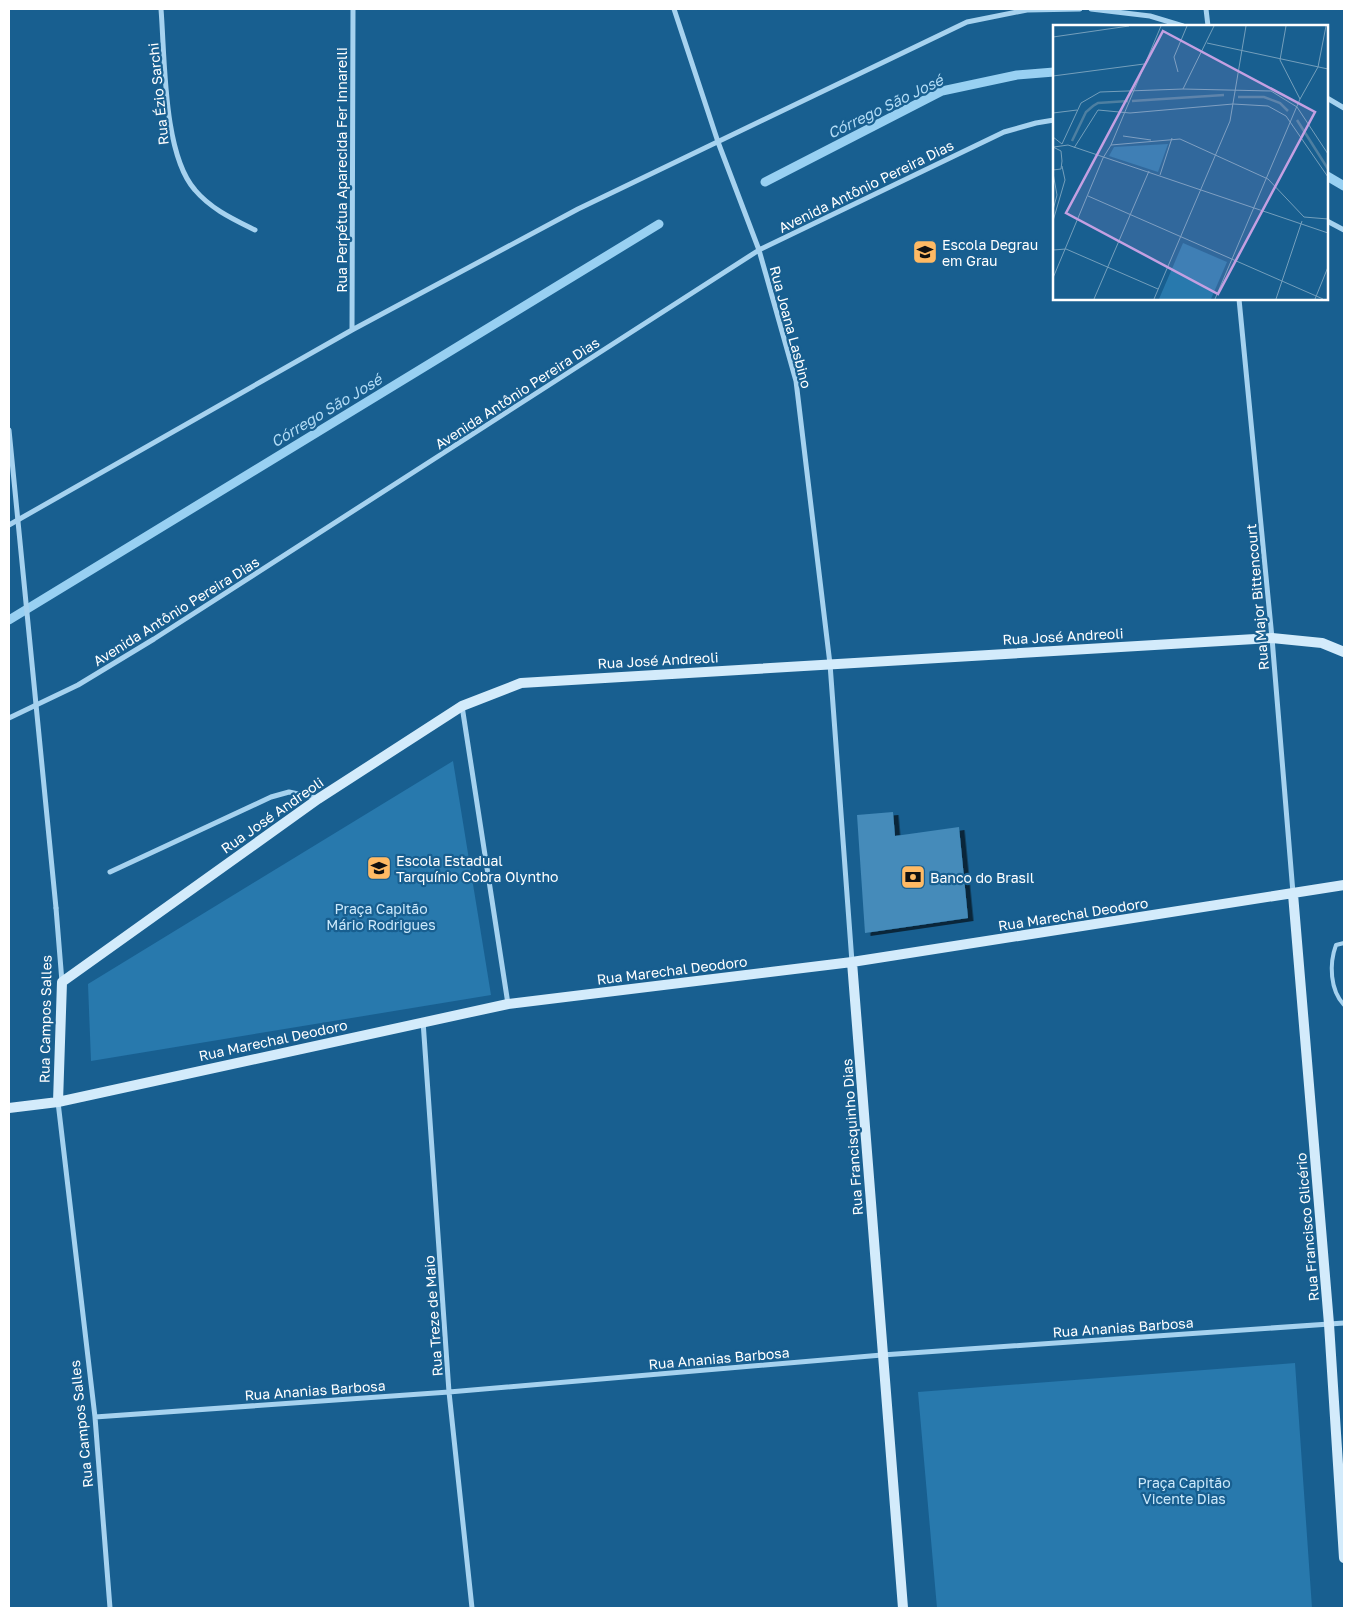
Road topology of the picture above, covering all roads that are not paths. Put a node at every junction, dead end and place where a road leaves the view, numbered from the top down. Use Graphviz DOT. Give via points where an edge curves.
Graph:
graph roads {
  1 [pos="162,9"];
  2 [pos="353,9"];
  3 [pos="674,9"];
  4 [pos="1080,9"];
  5 [pos="1091,9"];
  6 [pos="1206,9"];
  7 [pos="1180,25"];
  8 [pos="1208,25"];
  9 [pos="1328,99"];
  10 [pos="1344,108"];
  11 [pos="1053,120"];
  12 [pos="718,142"];
  13 [pos="1328,222"];
  14 [pos="255,230"];
  15 [pos="1344,230"];
  16 [pos="759,250"];
  17 [pos="1239,300"];
  18 [pos="352,330"];
  19 [pos="9,430"];
  20 [pos="9,525"];
  21 [pos="1272,638"];
  22 [pos="1344,652"];
  23 [pos="830,664"];
  24 [pos="462,706"];
  25 [pos="9,718"];
  26 [pos="318,798"];
  27 [pos="110,872"];
  28 [pos="1344,885"];
  29 [pos="1294,894"];
  30 [pos="1344,943"];
  31 [pos="852,962"];
  32 [pos="62,982"];
  33 [pos="508,1004"];
  34 [pos="1344,1005"];
  35 [pos="423,1022"];
  36 [pos="58,1102"];
  37 [pos="9,1108"];
  38 [pos="1344,1323"];
  39 [pos="1329,1324"];
  40 [pos="882,1355"];
  41 [pos="449,1392"];
  42 [pos="95,1417"];
  43 [pos="1344,1558"];
  44 [pos="110,1608"];
  45 [pos="472,1608"];
  46 [pos="903,1608"];
  1 -- 14 [label="street, Rua Ézio Sarchi" via="172,140 181,168 195,190 217,211"];
  2 -- 18 [label="street, Rua Perpétua Aparecida Fer Innarelli"];
  3 -- 12 [label="street, Rua Joana Lasbino"];
  4 -- 12 [label="street" via="1028,10 967,22"];
  5 -- 7 [label="street" via="1150,16"];
  6 -- 8 [label="street"];
  9 -- 10 [label="street"];
  11 -- 16 [label="street, Avenida Antônio Pereira Dias" via="1004,132"];
  12 -- 16 [label="street, Rua Joana Lasbino"];
  12 -- 18 [label="street" via="578,210"];
  13 -- 15 [label="street"];
  16 -- 23 [label="street, Rua Joana Lasbino" via="796,381"];
  16 -- 25 [label="street, Avenida Antônio Pereira Dias" via="154,639 78,685"];
  17 -- 21 [label="street, Rua Major Bittencourt"];
  18 -- 20 [label="street"];
  19 -- 32 [label="street, Rua Campos Salles, bridge"];
  21 -- 22 [label="main road, Rua José Andreoli" via="1322,644"];
  21 -- 23 [label="main road, Rua José Andreoli"];
  21 -- 29 [label="street, Rua Major Bittencourt"];
  23 -- 24 [label="main road, Rua José Andreoli" via="521,683"];
  23 -- 31 [label="street, Rua Francisquinho Dias"];
  24 -- 26 [label="main road, Rua José Andreoli"];
  24 -- 33 [label="street"];
  26 -- 27 [label="street" via="289,792 271,797"];
  26 -- 32 [label="main road, Rua José Andreoli"];
  28 -- 29 [label="main road, Rua Marechal Deodoro"];
  29 -- 31 [label="main road, Rua Marechal Deodoro"];
  29 -- 39 [label="main road, Rua Francisco Glicério"];
  30 -- 34 [label="lane" via="1336,945 1331,959 1337,997"];
  31 -- 33 [label="main road, Rua Marechal Deodoro"];
  31 -- 40 [label="main road, Rua Francisquinho Dias"];
  32 -- 36 [label="main road, Rua Campos Salles"];
  33 -- 35 [label="main road, Rua Marechal Deodoro"];
  35 -- 36 [label="main road, Rua Marechal Deodoro"];
  35 -- 41 [label="street, Rua Treze de Maio"];
  36 -- 37 [label="main road, Rua Marechal Deodoro"];
  36 -- 42 [label="street, Rua Campos Salles"];
  38 -- 39 [label="street, Rua Ananias Barbosa"];
  39 -- 40 [label="street, Rua Ananias Barbosa"];
  39 -- 43 [label="main road, Rua Francisco Glicério"];
  40 -- 41 [label="street, Rua Ananias Barbosa"];
  40 -- 46 [label="main road, Rua Francisquinho Dias"];
  41 -- 42 [label="street, Rua Ananias Barbosa"];
  41 -- 45 [label="street, Rua Treze de Maio"];
  42 -- 44 [label="street, Rua Campos Salles"];
}
